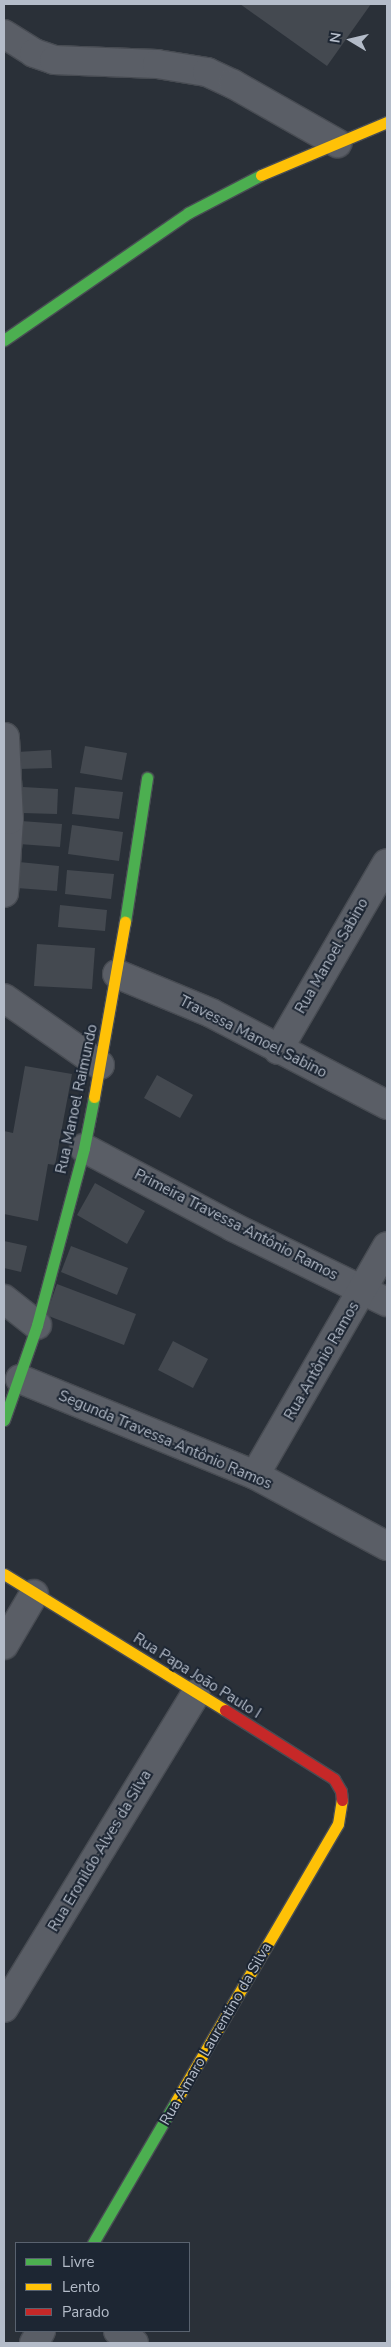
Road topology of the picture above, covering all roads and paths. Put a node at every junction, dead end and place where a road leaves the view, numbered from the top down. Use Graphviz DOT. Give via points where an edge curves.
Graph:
graph roads {
  1 [pos="4,34"];
  2 [pos="387,122"];
  3 [pos="337,143"];
  4 [pos="4,340"];
  5 [pos="5,737"];
  6 [pos="147,778"];
  7 [pos="387,863"];
  8 [pos="4,893"];
  9 [pos="117,974"];
  10 [pos="4,998"];
  11 [pos="278,1050"];
  12 [pos="100,1065"];
  13 [pos="387,1105"];
  14 [pos="84,1148"];
  15 [pos="387,1246"];
  16 [pos="364,1289"];
  17 [pos="4,1300"];
  18 [pos="387,1302"];
  19 [pos="36,1325"];
  20 [pos="20,1379"];
  21 [pos="4,1420"];
  22 [pos="255,1476"];
  23 [pos="387,1546"];
  24 [pos="4,1574"];
  25 [pos="34,1594"];
  26 [pos="4,1645"];
  27 [pos="196,1694"];
  28 [pos="338,1824"];
  29 [pos="4,2008"];
  30 [pos="94,2242"];
  31 [pos="40,2332"];
  32 [pos="119,2332"];
  33 [pos="34,2343"];
  34 [pos="134,2343"];
  1 -- 3 [label="street" via="34,53 54,60 158,64 207,72"];
  2 -- 3 [label="street"];
  3 -- 4 [label="street" via="263,174 188,214"];
  5 -- 8 [label="street" via="9,820"];
  6 -- 9 [label="street, Rua Manoel Raimundo"];
  7 -- 11 [label="street, Rua Manoel Sabino"];
  9 -- 11 [label="street, Travessa Manoel Sabino" via="210,1012"];
  9 -- 12 [label="street, Rua Manoel Raimundo"];
  10 -- 12 [label="street"];
  11 -- 13 [label="street, Travessa Manoel Sabino"];
  12 -- 14 [label="street, Rua Manoel Raimundo"];
  14 -- 16 [label="street, Primeira Travessa Antônio Ramos" via="233,1227"];
  14 -- 19 [label="street, Rua Manoel Raimundo"];
  15 -- 16 [label="street, Rua Antônio Ramos"];
  16 -- 18 [label="street, Primeira Travessa Antônio Ramos"];
  16 -- 22 [label="street, Rua Antônio Ramos"];
  17 -- 19 [label="street"];
  19 -- 20 [label="street, Rua Manoel Raimundo"];
  20 -- 21 [label="street, Rua Manoel Raimundo"];
  20 -- 22 [label="street, Segunda Travessa Antônio Ramos"];
  22 -- 23 [label="street, Segunda Travessa Antônio Ramos"];
  24 -- 25 [label="street, Rua Papa João Paulo I"];
  25 -- 26 [label="street"];
  25 -- 27 [label="street, Rua Papa João Paulo I"];
  27 -- 28 [label="street, Rua Papa João Paulo I" via="334,1779 341,1791"];
  27 -- 29 [label="street, Rua Eronildo Alves da Silva"];
  28 -- 30 [label="street, Rua Amaro Laurentino da Silva"];
  31 -- 33 [label="street"];
  32 -- 34 [label="street"];
}
